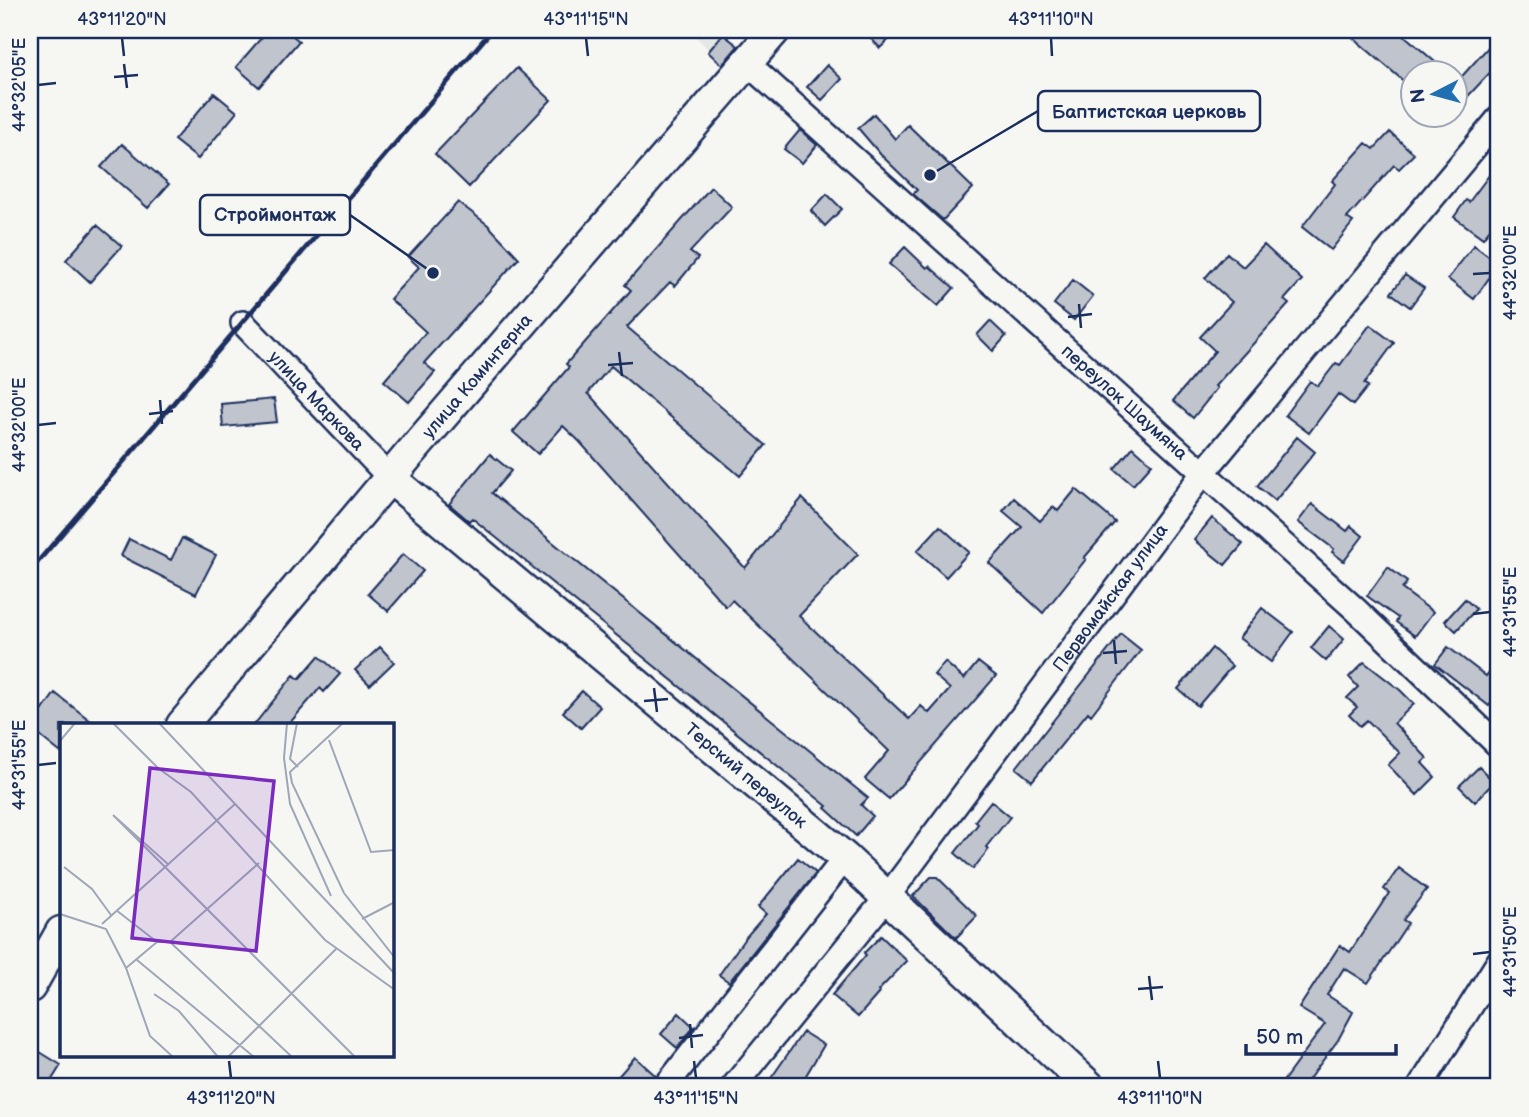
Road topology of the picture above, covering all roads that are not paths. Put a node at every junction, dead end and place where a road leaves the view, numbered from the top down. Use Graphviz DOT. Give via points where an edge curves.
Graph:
graph roads {
  1 [pos="775,30"];
  2 [pos="746,62"];
  3 [pos="1499,118"];
  4 [pos="243,323"];
  5 [pos="1203,473"];
  6 [pos="390,478"];
  7 [pos="184,723"];
  8 [pos="1499,746"];
  9 [pos="845,858"];
  10 [pos="888,896"];
  11 [pos="60,934"];
  12 [pos="1499,961"];
  13 [pos="30,987"];
  14 [pos="664,1087"];
  15 [pos="733,1087"];
  16 [pos="1090,1087"];
  17 [pos="1420,1087"];
  1 -- 2 [label="street, улица Коминтерна"];
  2 -- 5 [label="street, переулок Шаумяна"];
  2 -- 6 [label="street, улица Коминтерна"];
  3 -- 5 [label="street, Первомайская улица"];
  4 -- 6 [label="street, улица Маркова"];
  5 -- 8 [label="street, переулок Шаумяна"];
  5 -- 10 [label="street, Первомайская улица"];
  6 -- 7 [label="street, улица Коминтерна"];
  6 -- 9 [label="street, Терский переулок"];
  9 -- 10 [label="street, Терский переулок"];
  9 -- 14 [label="street"];
  10 -- 15 [label="street, Первомайская улица"];
  10 -- 16 [label="street, Терский переулок"];
  11 -- 13 [label="street"];
  12 -- 17 [label="street"];
}
